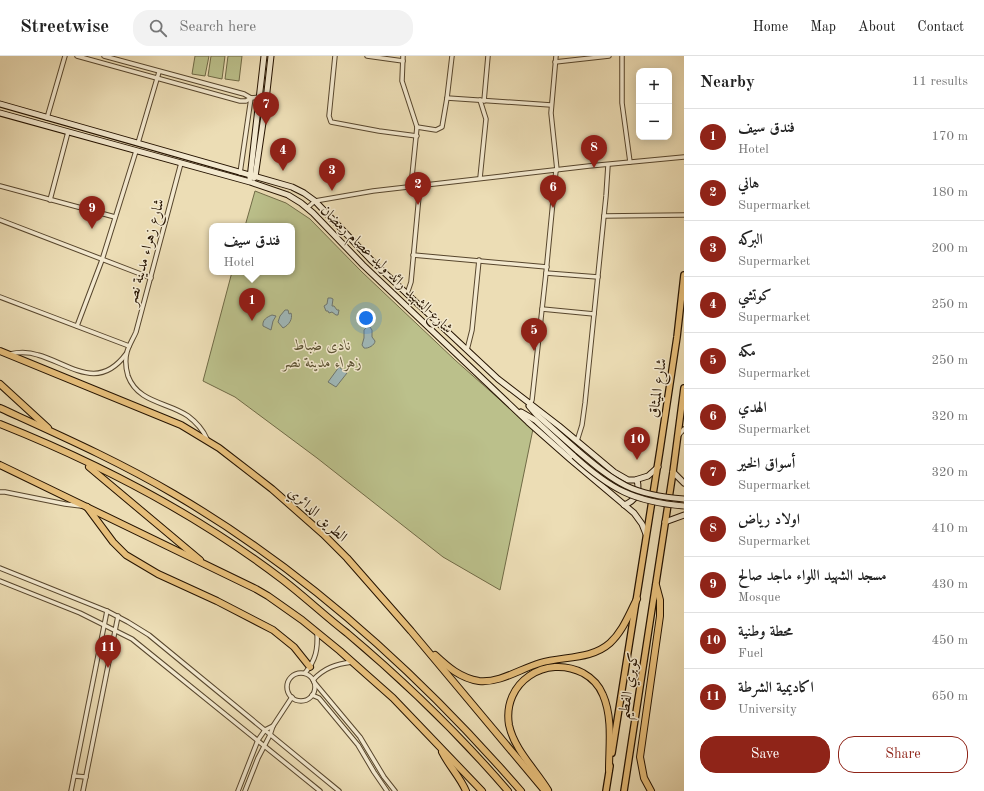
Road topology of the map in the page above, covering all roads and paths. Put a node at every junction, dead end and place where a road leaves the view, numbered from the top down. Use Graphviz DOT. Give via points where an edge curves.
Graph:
graph roads {
  1 [pos="65,56"];
  2 [pos="77,56"];
  3 [pos="104,56"];
  4 [pos="264,56"];
  5 [pos="271,56"];
  6 [pos="336,56"];
  7 [pos="367,56"];
  8 [pos="403,56"];
  9 [pos="452,56"];
  10 [pos="488,56"];
  11 [pos="556,56"];
  12 [pos="610,56"];
  13 [pos="622,56"];
  14 [pos="114,57"];
  15 [pos="403,61"];
  16 [pos="555,62"];
  17 [pos="160,72"];
  18 [pos="157,78"];
  19 [pos="260,97"];
  20 [pos="251,98"];
  21 [pos="447,98"];
  22 [pos="482,100"];
  23 [pos="0,104"];
  24 [pos="551,105"];
  25 [pos="259,108"];
  26 [pos="265,109"];
  27 [pos="0,113"];
  28 [pos="47,118"];
  29 [pos="417,127"];
  30 [pos="68,132"];
  31 [pos="417,136"];
  32 [pos="138,143"];
  33 [pos="136,151"];
  34 [pos="684,157"];
  35 [pos="630,162"];
  36 [pos="181,163"];
  37 [pos="608,165"];
  38 [pos="556,170"];
  39 [pos="240,172"];
  40 [pos="249,175"];
  41 [pos="255,177"];
  42 [pos="480,178"];
  43 [pos="250,182"];
  44 [pos="420,185"];
  45 [pos="0,186"];
  46 [pos="411,186"];
  47 [pos="50,200"];
  48 [pos="316,201"];
  49 [pos="307,208"];
  50 [pos="684,215"];
  51 [pos="604,216"];
  52 [pos="115,217"];
  53 [pos="0,220"];
  54 [pos="414,255"];
  55 [pos="102,260"];
  56 [pos="479,260"];
  57 [pos="547,267"];
  58 [pos="546,273"];
  59 [pos="684,275"];
  60 [pos="151,278"];
  61 [pos="598,278"];
  62 [pos="407,294"];
  63 [pos="0,297"];
  64 [pos="542,309"];
  65 [pos="594,314"];
  66 [pos="77,326"];
  67 [pos="452,336"];
  68 [pos="446,342"];
  69 [pos="129,346"];
  70 [pos="467,350"];
  71 [pos="0,351"];
  72 [pos="126,353"];
  73 [pos="8,354"];
  74 [pos="0,384"];
  75 [pos="684,388"];
  76 [pos="525,400"];
  77 [pos="530,404"];
  78 [pos="0,408"];
  79 [pos="518,411"];
  80 [pos="0,424"];
  81 [pos="684,429"];
  82 [pos="51,431"];
  83 [pos="678,436"];
  84 [pos="208,441"];
  85 [pos="577,442"];
  86 [pos="78,458"];
  87 [pos="0,465"];
  88 [pos="658,467"];
  89 [pos="673,472"];
  90 [pos="637,480"];
  91 [pos="684,483"];
  92 [pos="0,492"];
  93 [pos="684,499"];
  94 [pos="624,505"];
  95 [pos="86,506"];
  96 [pos="684,506"];
  97 [pos="684,515"];
  98 [pos="665,522"];
  99 [pos="647,537"];
  100 [pos="205,564"];
  101 [pos="0,568"];
  102 [pos="0,581"];
  103 [pos="656,585"];
  104 [pos="637,598"];
  105 [pos="107,611"];
  106 [pos="118,616"];
  107 [pos="104,624"];
  108 [pos="115,630"];
  109 [pos="411,631"];
  110 [pos="317,632"];
  111 [pos="352,662"];
  112 [pos="310,667"];
  113 [pos="305,673"];
  114 [pos="314,681"];
  115 [pos="312,695"];
  116 [pos="292,697"];
  117 [pos="273,726"];
  118 [pos="265,730"];
  119 [pos="270,735"];
  120 [pos="258,740"];
  121 [pos="264,746"];
  122 [pos="440,747"];
  123 [pos="609,770"];
  124 [pos="74,776"];
  125 [pos="86,777"];
  126 [pos="71,791"];
  127 [pos="83,791"];
  128 [pos="238,791"];
  129 [pos="245,791"];
  130 [pos="320,791"];
  131 [pos="339,791"];
  132 [pos="387,791"];
  133 [pos="395,791"];
  134 [pos="466,791"];
  135 [pos="482,791"];
  136 [pos="508,791"];
  137 [pos="521,791"];
  138 [pos="545,791"];
  139 [pos="548,791"];
  140 [pos="606,791"];
  141 [pos="624,791"];
  142 [pos="652,791"];
  1 -- 28 [label="street"];
  2 -- 18 [label="street"];
  3 -- 14 [label="street"];
  4 -- 19 [label="street"];
  5 -- 26 [label="street"];
  6 -- 31 [label="street" via="329,116 331,122 379,132"];
  7 -- 15 [label="street"];
  8 -- 15 [label="street"];
  9 -- 21 [label="street"];
  10 -- 22 [label="street"];
  11 -- 16 [label="street"];
  12 -- 16 [label="street"];
  13 -- 35 [label="street" via="622,103"];
  14 -- 17 [label="street"];
  15 -- 29 [label="street" via="402,81"];
  16 -- 24 [label="street"];
  17 -- 18 [label="street"];
  17 -- 20 [label="street"];
  18 -- 20 [label="street" via="240,101"];
  18 -- 32 [label="street"];
  19 -- 20 [label="street"];
  19 -- 25 [label="street"];
  20 -- 39 [label="street"];
  21 -- 22 [label="street"];
  21 -- 29 [label="street" via="442,127 436,130"];
  22 -- 24 [label="street"];
  22 -- 42 [label="street" via="486,119"];
  23 -- 28 [label="street, شارع الشهيد رائد وليد عصام رمضان"];
  24 -- 38 [label="street"];
  25 -- 26 [label="street"];
  25 -- 40 [label="street"];
  26 -- 41 [label="street"];
  27 -- 30 [label="street, شارع الشهيد رائد وليد عصام رمضان"];
  28 -- 32 [label="street, شارع الشهيد رائد وليد عصام رمضان"];
  29 -- 31 [label="street"];
  30 -- 33 [label="street, شارع الشهيد رائد وليد عصام رمضان"];
  30 -- 47 [label="street"];
  31 -- 46 [label="street"];
  32 -- 39 [label="street, شارع الشهيد رائد وليد عصام رمضان"];
  33 -- 36 [label="street, شارع الشهيد رائد وليد عصام رمضان"];
  33 -- 52 [label="street"];
  34 -- 35 [label="street"];
  35 -- 37 [label="street"];
  36 -- 43 [label="street, شارع الشهيد رائد وليد عصام رمضان"];
  36 -- 60 [label="street, شارع زهراء مدينة نصر"];
  37 -- 38 [label="street"];
  37 -- 51 [label="street"];
  38 -- 42 [label="street"];
  38 -- 57 [label="street"];
  39 -- 40 [label="street, شارع الشهيد رائد وليد عصام رمضان"];
  40 -- 41 [label="street, شارع الشهيد رائد وليد عصام رمضان"];
  40 -- 43 [label="street"];
  41 -- 43 [label="street"];
  41 -- 48 [label="street, شارع الشهيد رائد وليد عصام رمضان" via="292,187"];
  42 -- 44 [label="street"];
  43 -- 49 [label="street, شارع الشهيد رائد وليد عصام رمضان" via="281,192"];
  44 -- 46 [label="street"];
  44 -- 54 [label="street"];
  45 -- 47 [label="street"];
  46 -- 48 [label="street"];
  47 -- 52 [label="street"];
  48 -- 49 [label="street"];
  48 -- 62 [label="street, شارع الشهيد رائد وليد عصام رمضان" via="351,240"];
  49 -- 68 [label="street, شارع الشهيد رائد وليد عصام رمضان" via="363,265"];
  50 -- 51 [label="street"];
  51 -- 61 [label="street"];
  52 -- 55 [label="street"];
  53 -- 55 [label="street"];
  54 -- 56 [label="street"];
  54 -- 62 [label="street"];
  55 -- 60 [label="street"];
  55 -- 66 [label="street"];
  56 -- 57 [label="street"];
  56 -- 70 [label="street" via="472,330"];
  57 -- 58 [label="street"];
  58 -- 61 [label="street"];
  58 -- 64 [label="street"];
  59 -- 88 [label="main road, شارع الميثاق"];
  60 -- 69 [label="street, شارع زهراء مدينة نصر" via="136,332"];
  61 -- 65 [label="street"];
  62 -- 67 [label="street, شارع الشهيد رائد وليد عصام رمضان"];
  63 -- 66 [label="street"];
  64 -- 65 [label="street"];
  64 -- 77 [label="street"];
  65 -- 85 [label="street" via="582,425"];
  66 -- 69 [label="street"];
  67 -- 68 [label="street"];
  67 -- 70 [label="street, شارع الشهيد رائد وليد عصام رمضان"];
  68 -- 79 [label="street, شارع الشهيد رائد وليد عصام رمضان"];
  69 -- 72 [label="street, شارع زهراء مدينة نصر"];
  70 -- 76 [label="street, شارع الشهيد رائد وليد عصام رمضان"];
  71 -- 73 [label="highway, الطريق الدائري"];
  72 -- 73 [label="street" via="111,368 91,373 77,371 37,355"];
  72 -- 84 [label="street" via="127,374 136,390 147,398 188,416 201,428"];
  73 -- 84 [label="highway, الطريق الدائري" via="162,416"];
  74 -- 82 [label="highway"];
  75 -- 83 [label="main road, شارع الميثاق"];
  76 -- 77 [label="street, شارع الشهيد رائد وليد عصام رمضان"];
  76 -- 93 [label="street, bridge" via="536,414 606,475 629,488 654,496"];
  77 -- 85 [label="street, شارع الشهيد رائد وليد عصام رمضان"];
  78 -- 82 [label="highway"];
  79 -- 94 [label="street, شارع الشهيد رائد وليد عصام رمضان"];
  79 -- 96 [label="street, bridge" via="535,420 603,481 626,494 649,502"];
  80 -- 86 [label="highway"];
  81 -- 83 [label="street"];
  82 -- 137 [label="highway" via="174,494 235,532 294,574 415,678 460,722"];
  83 -- 89 [label="main road, شارع الميثاق"];
  84 -- 109 [label="highway, الطريق الدائري" via="272,489 323,534"];
  85 -- 90 [label="street, شارع الشهيد رائد وليد عصام رمضان" via="614,472 628,480"];
  86 -- 100 [label="highway"];
  86 -- 136 [label="highway" via="170,506 283,580 406,686"];
  87 -- 95 [label="highway"];
  88 -- 90 [label="street" via="648,476"];
  88 -- 99 [label="main road, شارع الميثاق"];
  89 -- 91 [label="street"];
  89 -- 98 [label="main road, شارع الميثاق"];
  90 -- 94 [label="street" via="637,495"];
  92 -- 95 [label="street"];
  94 -- 99 [label="street, شارع الشهيد رائد وليد عصام رمضان" via="640,520"];
  95 -- 100 [label="highway"];
  95 -- 112 [label="highway" via="126,555 158,574 273,630 294,647"];
  97 -- 98 [label="street"];
  98 -- 103 [label="main road, شارع الميثاق"];
  99 -- 104 [label="main road, شارع الميثاق"];
  100 -- 110 [label="highway" via="268,596"];
  101 -- 105 [label="street"];
  102 -- 107 [label="street"];
  103 -- 141 [label="main road, كوبري الفطيم"];
  103 -- 142 [label="highway" via="660,600 660,616 640,757 644,778"];
  104 -- 109 [label="highway" via="621,630 605,646 585,655 540,663 491,681 458,674"];
  104 -- 123 [label="main road, كوبري الفطيم"];
  105 -- 106 [label="street"];
  105 -- 107 [label="street"];
  106 -- 108 [label="street"];
  106 -- 118 [label="street" via="149,635"];
  107 -- 108 [label="street"];
  107 -- 124 [label="street"];
  108 -- 120 [label="street" via="132,639"];
  108 -- 125 [label="street"];
  109 -- 138 [label="highway, الطريق الدائري"];
  110 -- 111 [label="highway"];
  110 -- 112 [label="street" via="317,650"];
  111 -- 114 [label="street" via="329,667"];
  111 -- 122 [label="highway" via="393,698"];
  112 -- 113 [label="street"];
  113 -- 114 [label="street"];
  113 -- 116 [label="street" via="293,675 289,680 288,692"];
  114 -- 115 [label="street"];
  114 -- 133 [label="street" via="360,737"];
  115 -- 116 [label="street" via="301,701"];
  115 -- 132 [label="street" via="319,698 355,740"];
  116 -- 117 [label="street"];
  117 -- 118 [label="street"];
  117 -- 119 [label="street"];
  118 -- 119 [label="street"];
  118 -- 120 [label="street"];
  119 -- 121 [label="street"];
  119 -- 131 [label="street"];
  120 -- 121 [label="street"];
  120 -- 128 [label="street"];
  121 -- 129 [label="street"];
  121 -- 130 [label="street"];
  122 -- 134 [label="highway"];
  122 -- 135 [label="highway"];
  123 -- 139 [label="highway" via="609,717 600,688 590,677 578,671 559,666 544,669 531,674 517,687 510,701 508,714 514,738"];
  123 -- 140 [label="main road, كوبري الفطيم"];
  124 -- 125 [label="street"];
  124 -- 126 [label="street"];
  125 -- 127 [label="street"];
}
